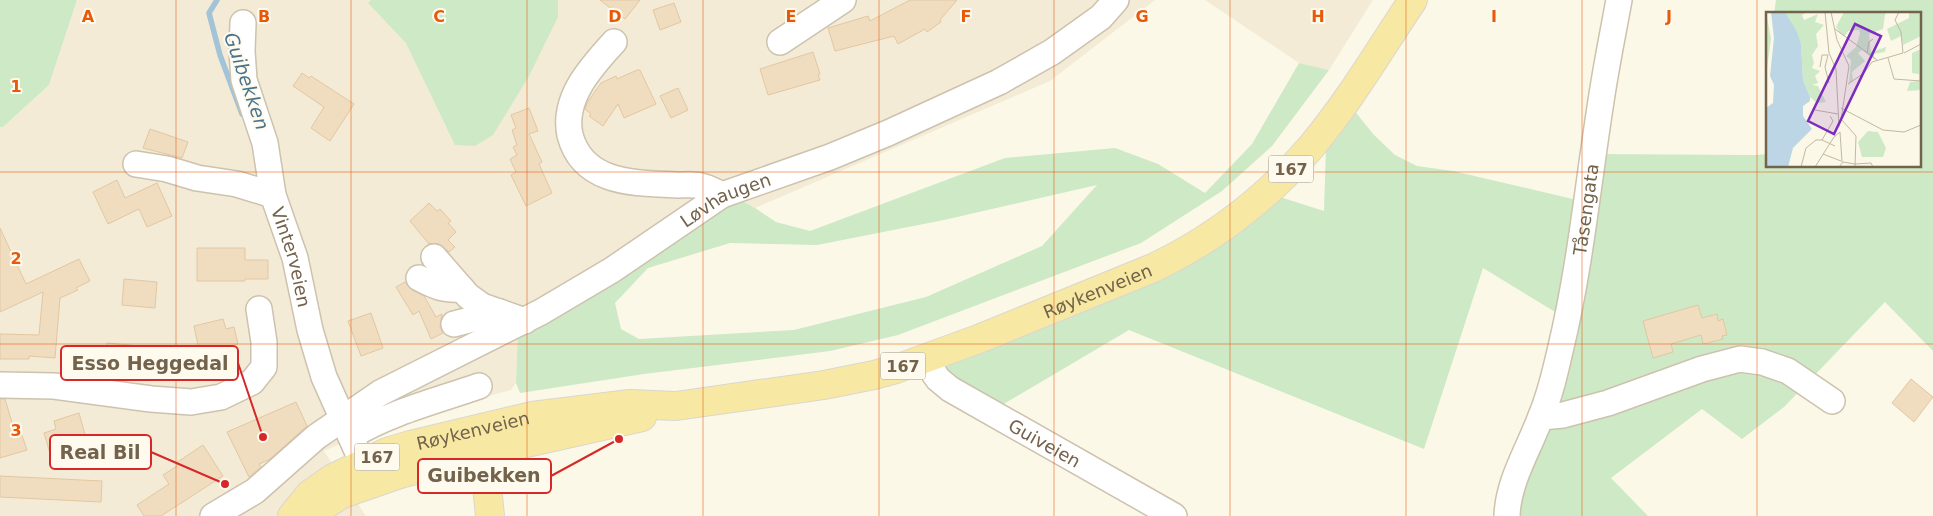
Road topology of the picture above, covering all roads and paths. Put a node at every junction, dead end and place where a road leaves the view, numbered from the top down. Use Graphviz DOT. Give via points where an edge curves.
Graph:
graph roads {
  1 [pos="844,0"];
  2 [pos="1116,0"];
  3 [pos="1413,0"];
  4 [pos="1619,0"];
  5 [pos="243,23"];
  6 [pos="614,42"];
  7 [pos="780,42"];
  8 [pos="136,164"];
  9 [pos="722,195"];
  10 [pos="273,196"];
  11 [pos="434,257"];
  12 [pos="420,278"];
  13 [pos="462,289"];
  14 [pos="259,309"];
  15 [pos="500,312"];
  16 [pos="525,321"];
  17 [pos="454,324"];
  18 [pos="924,359"];
  19 [pos="0,385"];
  20 [pos="479,386"];
  21 [pos="1832,401"];
  22 [pos="1541,417"];
  23 [pos="347,427"];
  24 [pos="480,441"];
  25 [pos="367,474"];
  26 [pos="212,516"];
  27 [pos="292,516"];
  28 [pos="308,516"];
  29 [pos="490,516"];
  30 [pos="1174,516"];
  31 [pos="1507,516"];
  1 -- 7 [label="street"];
  2 -- 9 [label="street, Løvhaugen" via="1101,17 1052,52 999,82 839,153"];
  3 -- 18 [label="main road, Røykenveien / 167" via="1312,145 1273,187 1228,225 1153,268"];
  4 -- 22 [label="street, Tåsengata" via="1570,309 1552,386"];
  5 -- 10 [label="street, Vinterveien" via="244,80 265,143"];
  6 -- 9 [label="street" via="589,69 573,99 568,125 574,149 592,169 605,176 639,183 702,186"];
  8 -- 10 [label="street" via="237,184"];
  9 -- 16 [label="street, Løvhaugen" via="612,270"];
  10 -- 23 [label="street, Vinterveien" via="295,258 324,377"];
  11 -- 13 [label="street"];
  12 -- 13 [label="street" via="445,290"];
  13 -- 15 [label="street" via="482,306"];
  14 -- 19 [label="street" via="264,367 252,382 221,397 191,402 54,386"];
  15 -- 16 [label="street"];
  15 -- 17 [label="street"];
  16 -- 23 [label="street, Løvhaugen" via="380,393"];
  18 -- 24 [label="main road, Røykenveien / 167" via="874,375 824,385 676,406 630,404 532,416"];
  18 -- 30 [label="street, Guiveien" via="938,379 950,388"];
  20 -- 23 [label="street" via="370,425"];
  21 -- 22 [label="street" via="1788,371 1740,359 1702,369 1608,403 1564,415"];
  22 -- 31 [label="street, Tåsengata" via="1516,474"];
  23 -- 25 [label="street, Vinterveien"];
  23 -- 26 [label="street" via="316,437 256,491"];
  24 -- 25 [label="main road, Røykenveien / 167" via="410,445 387,452"];
  24 -- 29 [label="main road"];
  25 -- 27 [label="main road, Røykenveien / 167" via="321,486"];
  25 -- 28 [label="main road, Røykenveien / 167"];
}
